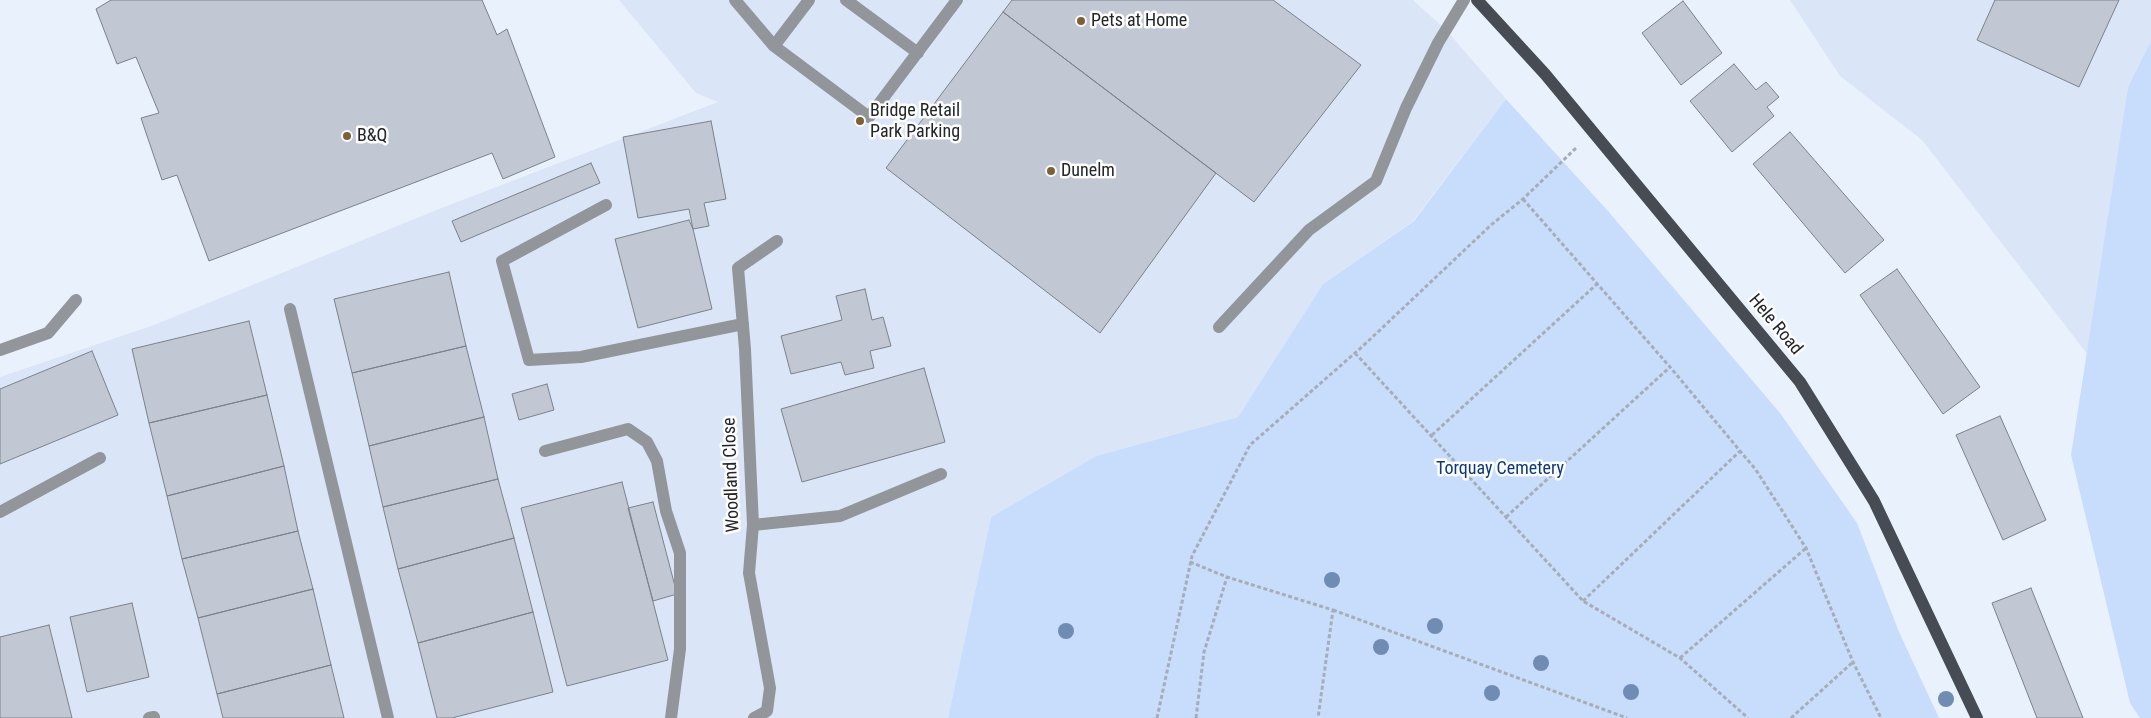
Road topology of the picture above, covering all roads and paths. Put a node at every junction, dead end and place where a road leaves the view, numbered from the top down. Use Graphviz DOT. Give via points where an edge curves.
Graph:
graph roads {
  1 [pos="735,0"];
  2 [pos="809,0"];
  3 [pos="846,0"];
  4 [pos="957,0"];
  5 [pos="1464,0"];
  6 [pos="1477,0"];
  7 [pos="774,46"];
  8 [pos="918,53"];
  9 [pos="1594,133"];
  10 [pos="1523,199"];
  11 [pos="606,205"];
  12 [pos="777,241"];
  13 [pos="1597,284"];
  14 [pos="76,300"];
  15 [pos="290,309"];
  16 [pos="743,324"];
  17 [pos="1219,327"];
  18 [pos="0,350"];
  19 [pos="1355,353"];
  20 [pos="1670,367"];
  21 [pos="1432,435"];
  22 [pos="545,450"];
  23 [pos="1740,451"];
  24 [pos="100,458"];
  25 [pos="941,474"];
  26 [pos="0,512"];
  27 [pos="1506,517"];
  28 [pos="753,525"];
  29 [pos="1806,548"];
  30 [pos="1190,562"];
  31 [pos="1227,577"];
  32 [pos="1582,601"];
  33 [pos="1333,610"];
  34 [pos="1680,658"];
  35 [pos="1853,662"];
  36 [pos="388,718"];
  37 [pos="671,718"];
  38 [pos="754,718"];
  39 [pos="1157,718"];
  40 [pos="1196,718"];
  41 [pos="1318,718"];
  42 [pos="1627,718"];
  43 [pos="1748,718"];
  44 [pos="1791,718"];
  45 [pos="1881,718"];
  46 [pos="1977,718"];
  1 -- 7 [label="lane"];
  2 -- 7 [label="lane"];
  3 -- 8 [label="lane"];
  4 -- 8 [label="lane"];
  5 -- 17 [label="lane" via="1438,43 1406,108 1376,181 1310,230"];
  6 -- 9 [label="main road, Hele Road"];
  7 -- 8 [label="lane" via="869,117"];
  9 -- 10 [label="path"];
  9 -- 46 [label="main road, Hele Road" via="1800,382 1874,501"];
  10 -- 13 [label="path"];
  10 -- 19 [label="path" via="1490,225"];
  11 -- 16 [label="lane" via="502,261 529,360 581,357"];
  12 -- 16 [label="lane, Woodland Close" via="738,268"];
  13 -- 20 [label="path"];
  13 -- 21 [label="path"];
  14 -- 18 [label="lane" via="48,333"];
  15 -- 36 [label="lane"];
  16 -- 28 [label="lane, Woodland Close"];
  19 -- 21 [label="path"];
  19 -- 30 [label="path" via="1250,445"];
  20 -- 23 [label="path"];
  20 -- 27 [label="path"];
  21 -- 27 [label="path"];
  22 -- 37 [label="lane" via="628,429 647,442 657,461 666,511 680,553 680,649"];
  23 -- 29 [label="path" via="1756,470"];
  23 -- 32 [label="path"];
  24 -- 26 [label="lane"];
  25 -- 28 [label="lane" via="840,516"];
  27 -- 32 [label="path"];
  28 -- 38 [label="lane, Woodland Close" via="749,573 770,688 767,711"];
  29 -- 34 [label="path"];
  29 -- 35 [label="path"];
  30 -- 31 [label="path"];
  30 -- 39 [label="path"];
  31 -- 33 [label="path"];
  31 -- 40 [label="path" via="1204,652"];
  32 -- 34 [label="path"];
  33 -- 41 [label="path"];
  33 -- 42 [label="path"];
  34 -- 43 [label="path"];
  35 -- 44 [label="path"];
  35 -- 45 [label="path"];
}
